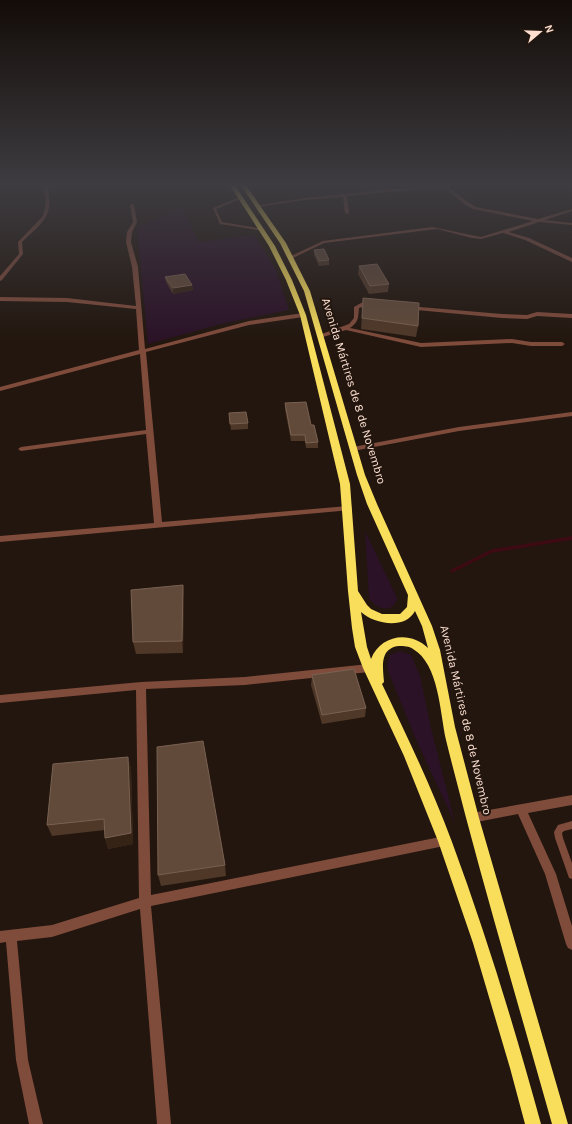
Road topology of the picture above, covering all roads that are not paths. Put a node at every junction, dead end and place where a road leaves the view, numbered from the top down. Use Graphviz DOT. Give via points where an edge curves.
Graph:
graph roads {
  1 [pos="25,236"];
  2 [pos="128,236"];
  3 [pos="267,236"];
  4 [pos="278,236"];
  5 [pos="366,236"];
  6 [pos="469,236"];
  7 [pos="483,236"];
  8 [pos="521,236"];
  9 [pos="291,257"];
  10 [pos="572,260"];
  11 [pos="0,279"];
  12 [pos="0,299"];
  13 [pos="382,306"];
  14 [pos="139,308"];
  15 [pos="404,308"];
  16 [pos="303,314"];
  17 [pos="572,316"];
  18 [pos="346,328"];
  19 [pos="321,336"];
  20 [pos="562,344"];
  21 [pos="142,350"];
  22 [pos="0,389"];
  23 [pos="572,414"];
  24 [pos="150,431"];
  25 [pos="21,449"];
  26 [pos="353,449"];
  27 [pos="348,508"];
  28 [pos="158,525"];
  29 [pos="0,539"];
  30 [pos="353,591"];
  31 [pos="413,592"];
  32 [pos="369,668"];
  33 [pos="439,672"];
  34 [pos="141,686"];
  35 [pos="378,687"];
  36 [pos="0,698"];
  37 [pos="572,800"];
  38 [pos="521,809"];
  39 [pos="472,818"];
  40 [pos="572,825"];
  41 [pos="445,841"];
  42 [pos="572,875"];
  43 [pos="145,902"];
  44 [pos="6,937"];
  45 [pos="572,944"];
  46 [pos="36,1124"];
  47 [pos="164,1124"];
  48 [pos="533,1124"];
  49 [pos="560,1124"];
  1 -- 11 [label="street" via="20,242 21,254"];
  2 -- 14 [label="street" via="135,266"];
  3 -- 16 [label="main road" via="284,266"];
  4 -- 9 [label="main road, Avenida Mártires de 8 de Novembro"];
  5 -- 9 [label="street" via="323,242"];
  6 -- 7 [label="street"];
  8 -- 10 [label="street"];
  9 -- 19 [label="main road, Avenida Mártires de 8 de Novembro" via="307,291"];
  12 -- 14 [label="street" via="67,300"];
  13 -- 18 [label="street" via="357,307 355,322"];
  14 -- 21 [label="street"];
  15 -- 17 [label="street" via="502,316"];
  16 -- 21 [label="street" via="249,323"];
  16 -- 27 [label="main road" via="340,459"];
  18 -- 19 [label="street"];
  18 -- 20 [label="street" via="421,345 512,341"];
  19 -- 26 [label="main road, Avenida Mártires de 8 de Novembro"];
  21 -- 22 [label="street"];
  21 -- 24 [label="street"];
  23 -- 26 [label="street" via="459,429"];
  24 -- 25 [label="street"];
  24 -- 28 [label="street"];
  26 -- 31 [label="main road, Avenida Mártires de 8 de Novembro" via="372,504"];
  27 -- 28 [label="street"];
  27 -- 30 [label="main road"];
  28 -- 29 [label="street"];
  30 -- 31 [label="main road" via="363,608 372,615 390,619 406,615 412,607"];
  30 -- 32 [label="main road" via="357,628"];
  31 -- 33 [label="main road, Avenida Mártires de 8 de Novembro" via="427,626"];
  32 -- 34 [label="street" via="245,681"];
  32 -- 35 [label="main road"];
  33 -- 35 [label="main road" via="422,648 412,643 394,642 385,646 377,659"];
  33 -- 39 [label="main road, Avenida Mártires de 8 de Novembro" via="448,727"];
  34 -- 36 [label="street"];
  34 -- 43 [label="street"];
  35 -- 41 [label="main road"];
  37 -- 38 [label="street"];
  38 -- 39 [label="street"];
  38 -- 45 [label="street" via="550,874"];
  39 -- 49 [label="main road, Avenida Mártires de 8 de Novembro"];
  40 -- 42 [label="lane" via="561,828 558,832"];
  41 -- 43 [label="street"];
  41 -- 48 [label="main road" via="480,943"];
  43 -- 44 [label="street" via="52,931"];
  43 -- 47 [label="street"];
  44 -- 46 [label="street" via="22,1060"];
}
